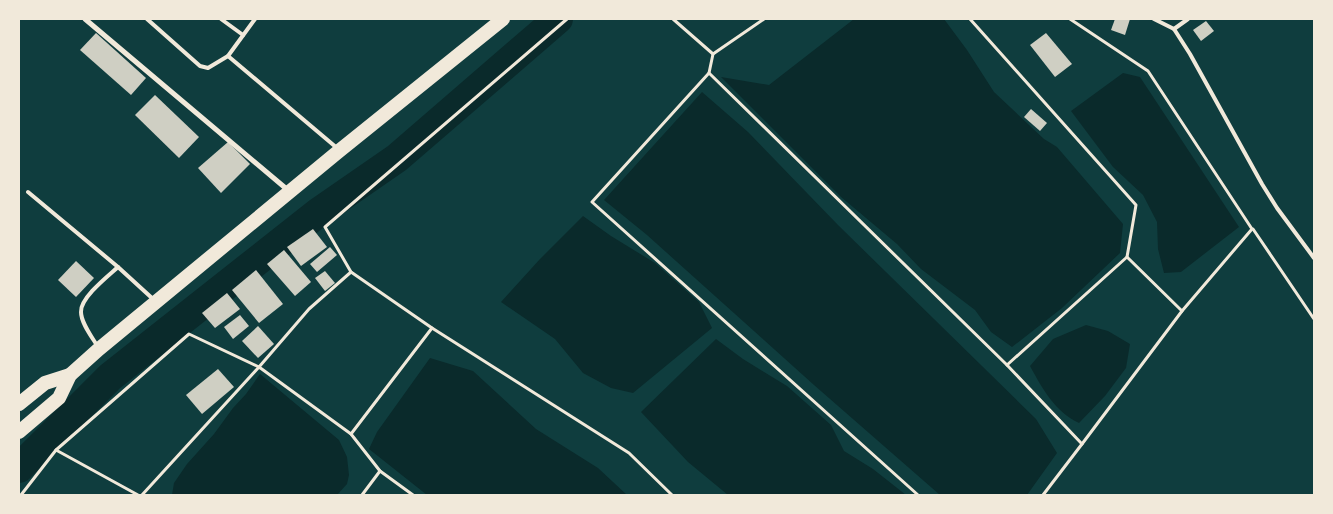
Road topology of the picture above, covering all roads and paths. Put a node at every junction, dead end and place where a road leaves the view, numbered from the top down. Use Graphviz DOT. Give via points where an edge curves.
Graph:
graph roads {
  1 [pos="85,19"];
  2 [pos="147,19"];
  3 [pos="221,19"];
  4 [pos="255,19"];
  5 [pos="503,19"];
  6 [pos="567,19"];
  7 [pos="673,19"];
  8 [pos="764,19"];
  9 [pos="970,19"];
  10 [pos="1070,19"];
  11 [pos="1154,19"];
  12 [pos="1188,19"];
  13 [pos="1174,29"];
  14 [pos="243,35"];
  15 [pos="713,54"];
  16 [pos="228,56"];
  17 [pos="708,73"];
  18 [pos="339,151"];
  19 [pos="28,192"];
  20 [pos="290,192"];
  21 [pos="1252,229"];
  22 [pos="1127,256"];
  23 [pos="1314,258"];
  24 [pos="118,267"];
  25 [pos="351,272"];
  26 [pos="156,302"];
  27 [pos="1182,311"];
  28 [pos="1314,319"];
  29 [pos="432,328"];
  30 [pos="99,349"];
  31 [pos="1007,365"];
  32 [pos="260,367"];
  33 [pos="70,375"];
  34 [pos="19,404"];
  35 [pos="19,432"];
  36 [pos="351,434"];
  37 [pos="1082,444"];
  38 [pos="56,450"];
  39 [pos="380,471"];
  40 [pos="21,495"];
  41 [pos="138,495"];
  42 [pos="142,495"];
  43 [pos="362,495"];
  44 [pos="413,495"];
  45 [pos="672,495"];
  46 [pos="918,495"];
  47 [pos="1043,495"];
  1 -- 20 [label="street"];
  2 -- 16 [label="lane" via="200,66 208,68"];
  3 -- 14 [label="lane"];
  4 -- 14 [label="lane"];
  5 -- 18 [label="highway"];
  6 -- 25 [label="path" via="325,227"];
  7 -- 15 [label="path"];
  8 -- 15 [label="path"];
  9 -- 22 [label="path" via="1136,205"];
  10 -- 21 [label="path" via="1148,71"];
  11 -- 13 [label="lane"];
  12 -- 13 [label="lane"];
  13 -- 23 [label="lane" via="1277,208"];
  14 -- 16 [label="lane"];
  15 -- 17 [label="path"];
  16 -- 18 [label="lane"];
  17 -- 31 [label="path"];
  17 -- 46 [label="path" via="592,202"];
  18 -- 20 [label="highway"];
  19 -- 24 [label="lane"];
  20 -- 26 [label="highway"];
  21 -- 27 [label="path"];
  21 -- 28 [label="path"];
  22 -- 27 [label="path"];
  22 -- 31 [label="path"];
  24 -- 26 [label="lane"];
  24 -- 30 [label="lane" via="82,302 83,322"];
  25 -- 29 [label="path"];
  25 -- 32 [label="path" via="309,309"];
  26 -- 30 [label="highway"];
  27 -- 37 [label="path"];
  29 -- 36 [label="path"];
  29 -- 45 [label="path" via="629,453"];
  30 -- 33 [label="highway"];
  31 -- 37 [label="path"];
  32 -- 36 [label="path"];
  32 -- 38 [label="path" via="189,334"];
  32 -- 42 [label="path"];
  33 -- 34 [label="highway" via="45,382"];
  33 -- 35 [label="highway" via="59,398"];
  36 -- 39 [label="path"];
  37 -- 47 [label="path"];
  38 -- 40 [label="path"];
  38 -- 41 [label="path"];
  39 -- 43 [label="path"];
  39 -- 44 [label="path"];
}
